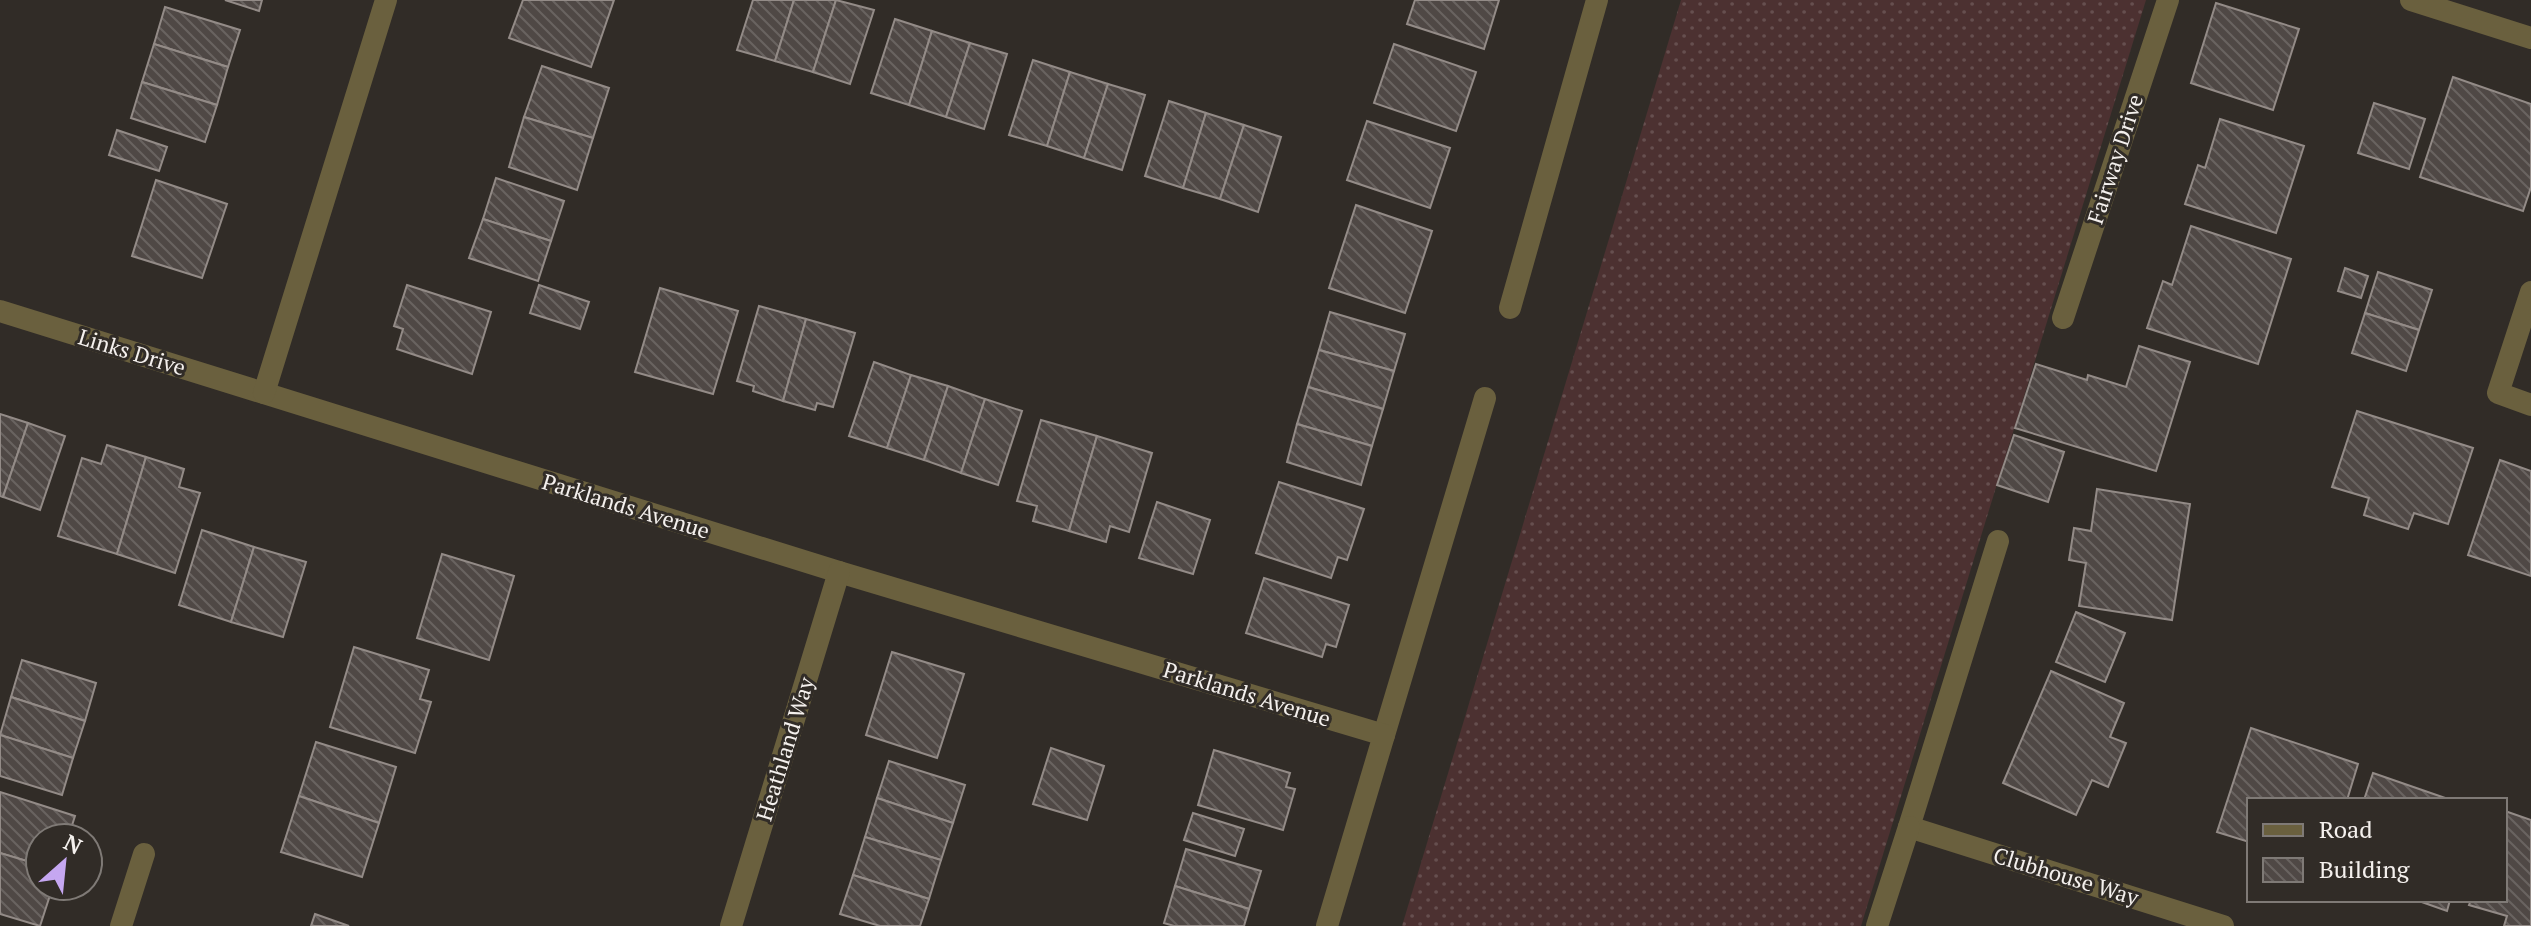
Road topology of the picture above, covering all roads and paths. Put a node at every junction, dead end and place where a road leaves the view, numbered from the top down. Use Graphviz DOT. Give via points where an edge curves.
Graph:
graph roads {
  1 [pos="386,0"];
  2 [pos="1597,0"];
  3 [pos="2168,0"];
  4 [pos="2411,0"];
  5 [pos="2531,38"];
  6 [pos="2531,292"];
  7 [pos="1510,308"];
  8 [pos="0,311"];
  9 [pos="2063,318"];
  10 [pos="264,393"];
  11 [pos="1485,398"];
  12 [pos="2531,405"];
  13 [pos="1998,541"];
  14 [pos="839,572"];
  15 [pos="1384,735"];
  16 [pos="1909,827"];
  17 [pos="144,854"];
  18 [pos="121,926"];
  19 [pos="731,926"];
  20 [pos="1327,926"];
  21 [pos="1877,926"];
  22 [pos="2223,926"];
  1 -- 10 [label="street"];
  2 -- 7 [label="street"];
  3 -- 9 [label="street, Fairway Drive"];
  4 -- 5 [label="street"];
  6 -- 12 [label="street" via="2498,393"];
  8 -- 10 [label="street, Links Drive"];
  10 -- 14 [label="street, Parklands Avenue"];
  11 -- 15 [label="street"];
  13 -- 16 [label="street"];
  14 -- 15 [label="street, Parklands Avenue"];
  14 -- 19 [label="street, Heathland Way"];
  15 -- 20 [label="street"];
  16 -- 21 [label="street"];
  16 -- 22 [label="street, Clubhouse Way"];
  17 -- 18 [label="street"];
}
